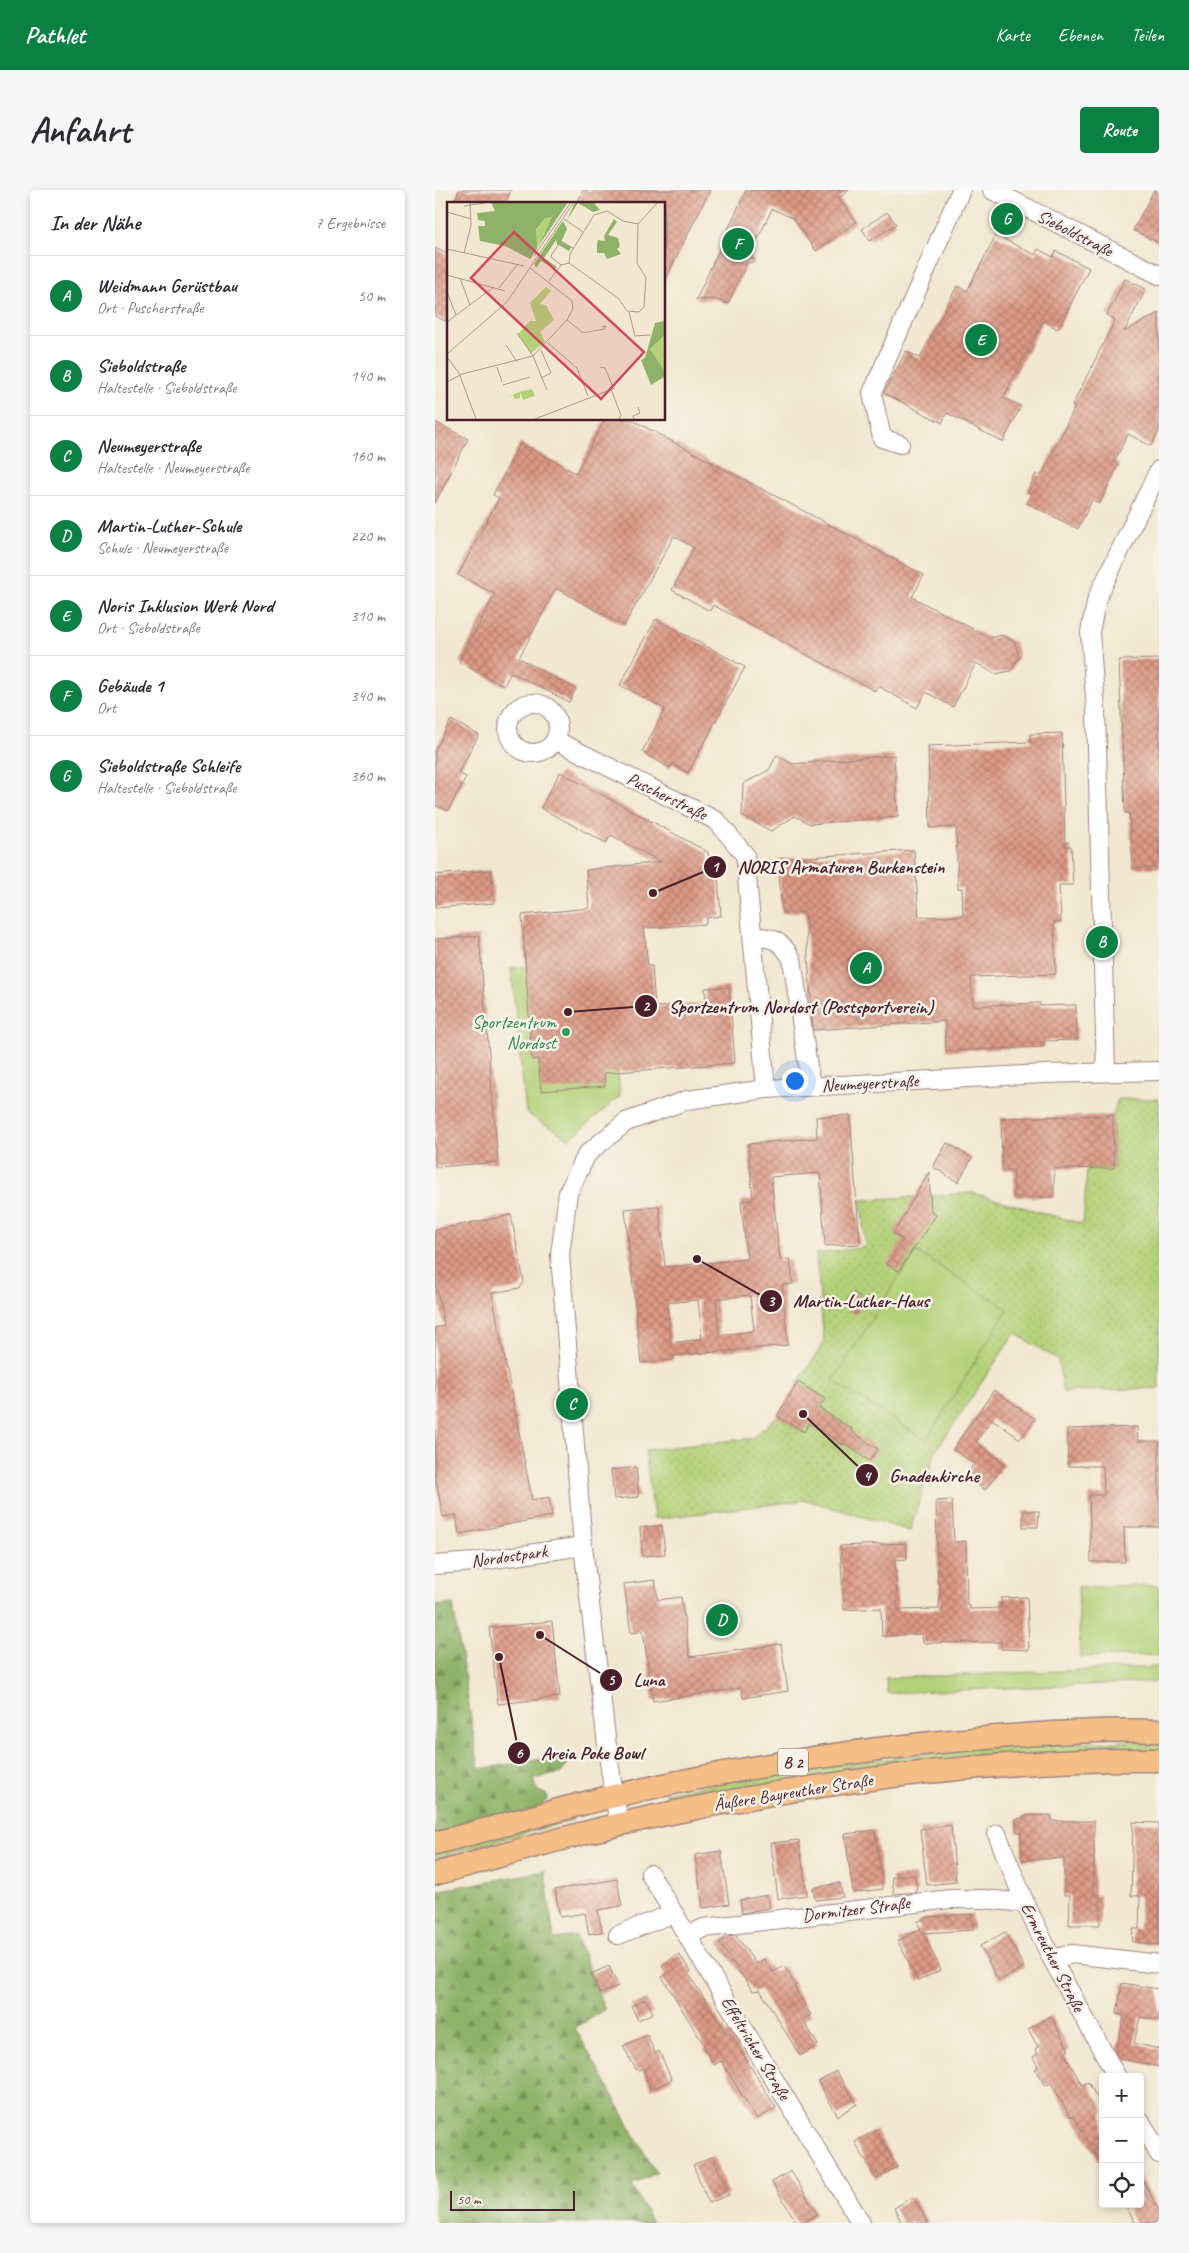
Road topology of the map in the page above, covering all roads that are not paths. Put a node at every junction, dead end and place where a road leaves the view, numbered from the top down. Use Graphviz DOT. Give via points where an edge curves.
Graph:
graph roads {
  1 [pos="961,190"];
  2 [pos="992,190"];
  3 [pos="1159,275"];
  4 [pos="900,444"];
  5 [pos="1159,470"];
  6 [pos="555,740"];
  7 [pos="752,936"];
  8 [pos="1106,1072"];
  9 [pos="1159,1072"];
  10 [pos="811,1086"];
  11 [pos="766,1089"];
  12 [pos="583,1546"];
  13 [pos="435,1565"];
  14 [pos="1159,1731"];
  15 [pos="1159,1760"];
  16 [pos="613,1796"];
  17 [pos="619,1825"];
  18 [pos="997,1834"];
  19 [pos="435,1843"];
  20 [pos="435,1874"];
  21 [pos="650,1874"];
  22 [pos="1025,1903"];
  23 [pos="674,1913"];
  24 [pos="618,1935"];
  25 [pos="688,1935"];
  26 [pos="1052,1959"];
  27 [pos="1159,1964"];
  28 [pos="1115,2073"];
  29 [pos="1144,2127"];
  30 [pos="1159,2154"];
  31 [pos="861,2223"];
  1 -- 4 [label="street" via="872,393 882,438"];
  2 -- 3 [label="street, Sieboldstraße"];
  5 -- 8 [label="street" via="1097,598 1090,632 1096,710"];
  6 -- 7 [label="street, Puscherstraße" via="717,821 745,855"];
  7 -- 10 [label="street" via="770,937 784,945 792,960"];
  7 -- 11 [label="street, Puscherstraße"];
  8 -- 9 [label="street, Neumeyerstraße"];
  8 -- 10 [label="street, Neumeyerstraße"];
  10 -- 11 [label="street, Neumeyerstraße"];
  11 -- 12 [label="street, Neumeyerstraße" via="687,1100 626,1122 587,1154 567,1193 560,1255"];
  12 -- 13 [label="street, Nordostpark"];
  12 -- 16 [label="street, Neumeyerstraße"];
  14 -- 16 [label="main road, Äußere Bayreuther Straße / B 2" via="1038,1734 882,1748 760,1767"];
  15 -- 17 [label="main road, Äußere Bayreuther Straße / B 2" via="974,1768 904,1775 701,1807"];
  16 -- 17 [label="street, Neumeyerstraße"];
  16 -- 19 [label="main road, Äußere Bayreuther Straße / B 2"];
  17 -- 20 [label="main road, Äußere Bayreuther Straße / B 2"];
  18 -- 22 [label="street, Ermreuther Straße"];
  21 -- 23 [label="street, Effeltricher Straße"];
  22 -- 25 [label="street, Dormitzer Straße" via="984,1898 950,1899 704,1928"];
  22 -- 26 [label="street, Ermreuther Straße"];
  23 -- 24 [label="street"];
  23 -- 25 [label="street, Effeltricher Straße"];
  25 -- 31 [label="street, Effeltricher Straße"];
  26 -- 27 [label="street" via="1072,1954"];
  26 -- 28 [label="street, Ermreuther Straße"];
  29 -- 30 [label="street"];
}
